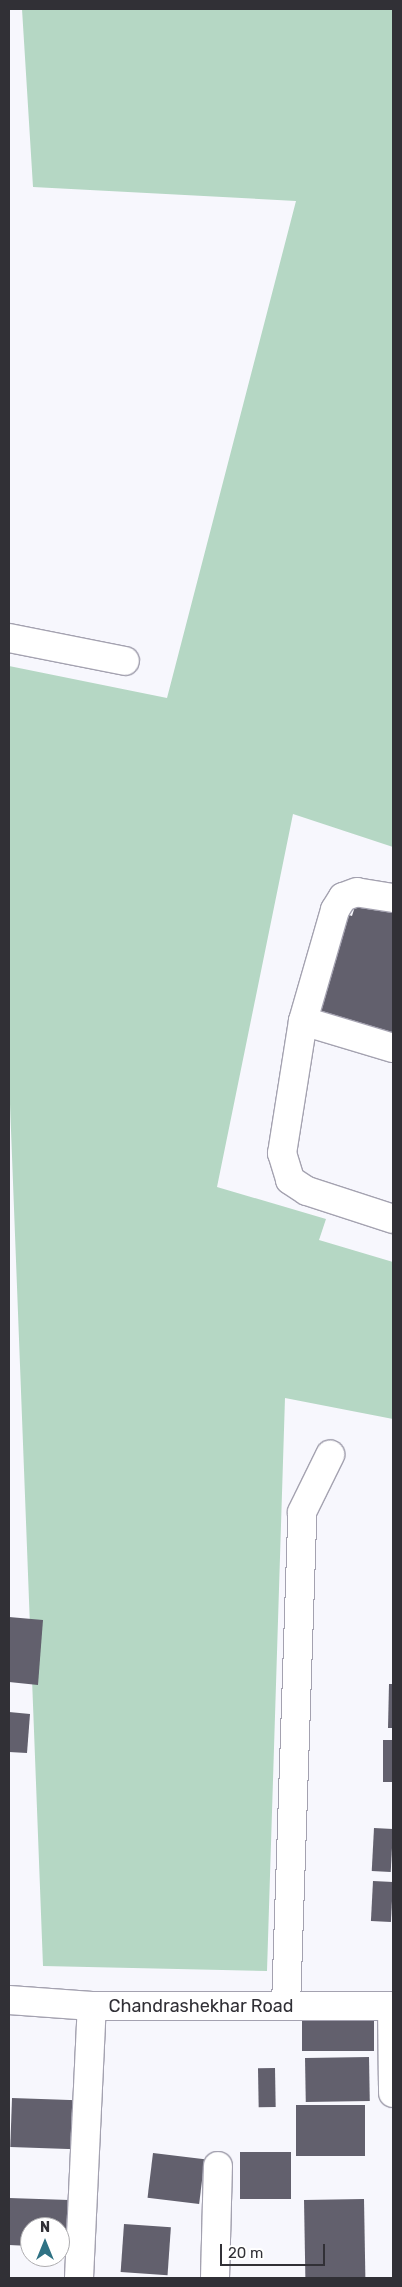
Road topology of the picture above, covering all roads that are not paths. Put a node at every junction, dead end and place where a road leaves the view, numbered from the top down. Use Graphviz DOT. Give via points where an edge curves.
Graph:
graph roads {
  1 [pos="9,638"];
  2 [pos="125,661"];
  3 [pos="393,898"];
  4 [pos="303,1021"];
  5 [pos="393,1048"];
  6 [pos="393,1218"];
  7 [pos="330,1455"];
  8 [pos="9,2000"];
  9 [pos="92,2006"];
  10 [pos="286,2006"];
  11 [pos="393,2006"];
  12 [pos="393,2092"];
  13 [pos="218,2166"];
  14 [pos="79,2278"];
  15 [pos="215,2278"];
  1 -- 2 [label="street"];
  3 -- 4 [label="street" via="357,892 343,897 335,910"];
  4 -- 5 [label="street"];
  4 -- 6 [label="street" via="283,1131 282,1153 290,1180 307,1191"];
  7 -- 10 [label="street" via="302,1512"];
  8 -- 9 [label="street, Chandrashekhar Road"];
  9 -- 10 [label="street, Chandrashekhar Road"];
  9 -- 14 [label="street"];
  10 -- 11 [label="street, Chandrashekhar Road"];
  11 -- 12 [label="street"];
  13 -- 15 [label="street"];
}
